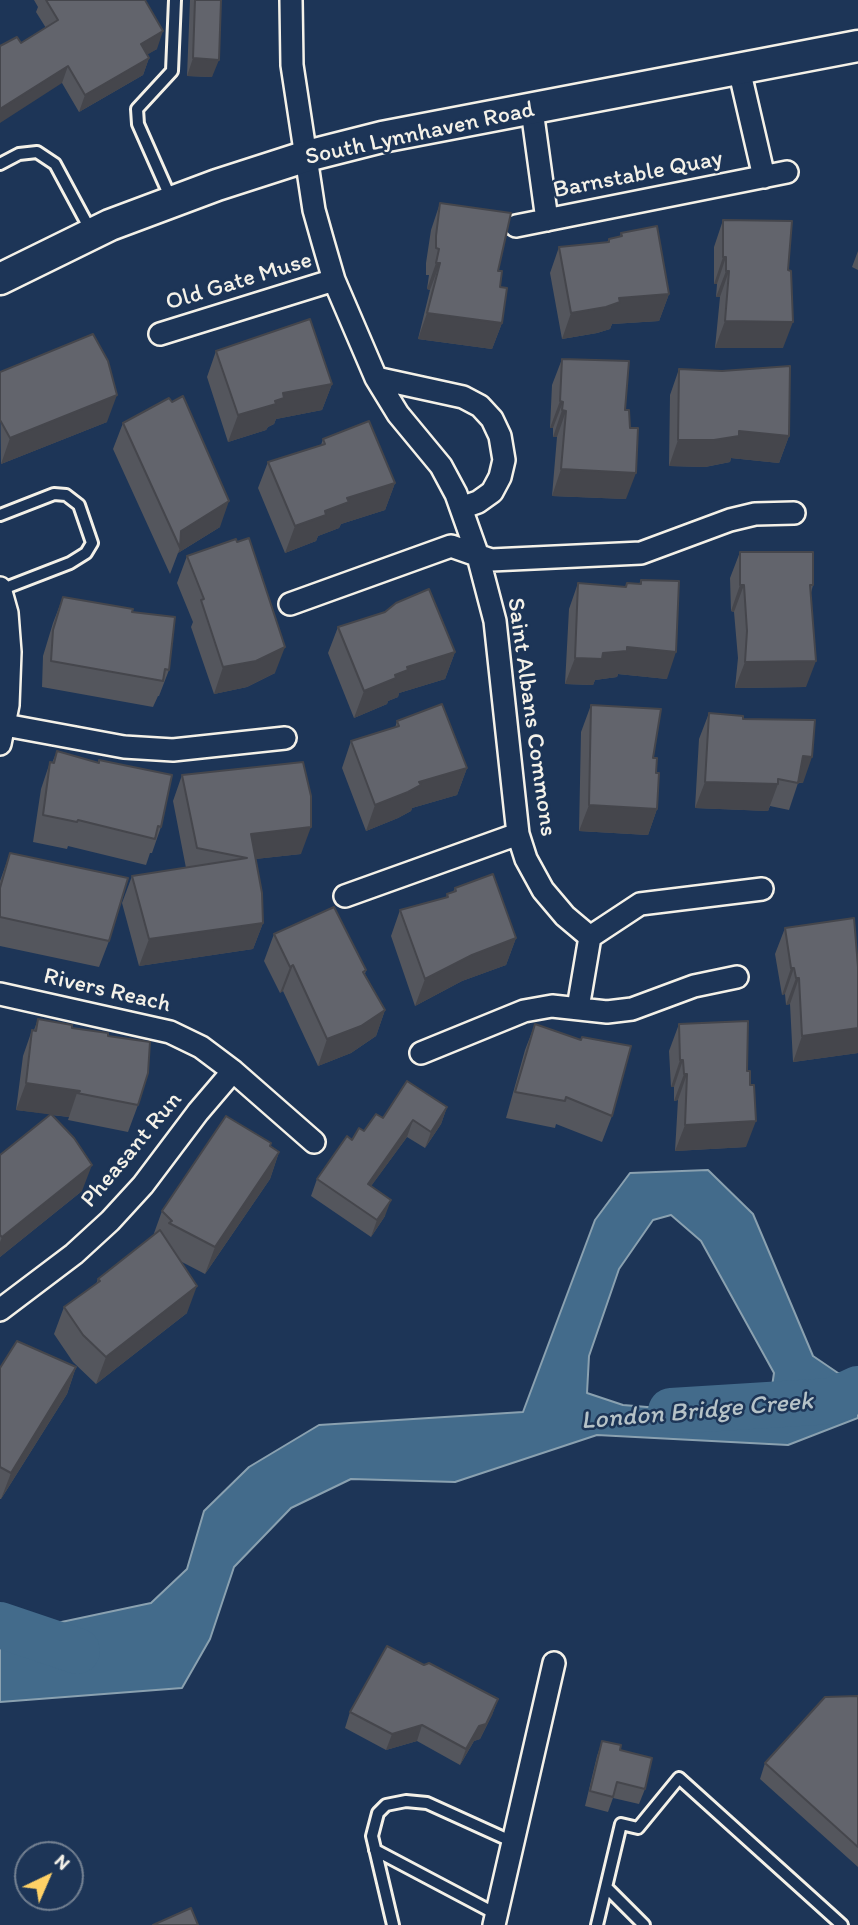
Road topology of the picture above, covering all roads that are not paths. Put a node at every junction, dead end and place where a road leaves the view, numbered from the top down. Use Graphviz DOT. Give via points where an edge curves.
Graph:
graph roads {
  1 [pos="175,0"];
  2 [pos="291,0"];
  3 [pos="858,46"];
  4 [pos="739,69"];
  5 [pos="532,110"];
  6 [pos="307,156"];
  7 [pos="0,164"];
  8 [pos="788,172"];
  9 [pos="764,177"];
  10 [pos="173,202"];
  11 [pos="547,220"];
  12 [pos="516,226"];
  13 [pos="93,233"];
  14 [pos="0,279"];
  15 [pos="334,280"];
  16 [pos="160,334"];
  17 [pos="376,378"];
  18 [pos="461,508"];
  19 [pos="794,513"];
  20 [pos="0,514"];
  21 [pos="478,556"];
  22 [pos="0,589"];
  23 [pos="290,604"];
  24 [pos="2,735"];
  25 [pos="285,738"];
  26 [pos="518,834"];
  27 [pos="762,889"];
  28 [pos="345,896"];
  29 [pos="590,937"];
  30 [pos="737,977"];
  31 [pos="0,994"];
  32 [pos="578,1008"];
  33 [pos="421,1053"];
  34 [pos="233,1071"];
  35 [pos="314,1142"];
  36 [pos="0,1310"];
  37 [pos="554,1663"];
  38 [pos="513,1842"];
  39 [pos="375,1850"];
  40 [pos="606,1887"];
  41 [pos="495,1920"];
  42 [pos="393,1925"];
  43 [pos="597,1925"];
  44 [pos="644,1925"];
  45 [pos="842,1925"];
  1 -- 10 [label="lane" via="172,71 137,109 138,124"];
  2 -- 6 [label="street, Saint Albans Commons" via="292,65"];
  3 -- 4 [label="street, South Lynnhaven Road"];
  4 -- 5 [label="street, South Lynnhaven Road"];
  4 -- 9 [label="street, Barnstable Quay"];
  5 -- 6 [label="street, South Lynnhaven Road" via="382,137"];
  5 -- 11 [label="street, Barnstable Quay"];
  6 -- 10 [label="street, South Lynnhaven Road"];
  6 -- 15 [label="street, Saint Albans Commons" via="314,210"];
  7 -- 13 [label="lane" via="19,153 37,152 55,164"];
  8 -- 9 [label="street, Barnstable Quay"];
  9 -- 11 [label="street, Barnstable Quay"];
  10 -- 13 [label="street, South Lynnhaven Road"];
  11 -- 12 [label="street"];
  13 -- 14 [label="street, South Lynnhaven Road"];
  15 -- 16 [label="street, Old Gate Muse"];
  15 -- 17 [label="street, Saint Albans Commons"];
  17 -- 18 [label="street, Saint Albans Commons" via="398,414 441,466"];
  17 -- 18 [label="street" via="463,397 492,419 504,460 500,477 492,492"];
  18 -- 21 [label="street, Saint Albans Commons"];
  19 -- 21 [label="street" via="730,520 641,553 491,560"];
  20 -- 22 [label="lane" via="54,494 66,495 79,505 92,543 70,563"];
  21 -- 23 [label="street" via="451,546"];
  21 -- 26 [label="street, Saint Albans Commons" via="495,621"];
  22 -- 24 [label="street" via="10,652"];
  24 -- 25 [label="street" via="173,750"];
  26 -- 28 [label="street"];
  26 -- 29 [label="street, Saint Albans Commons" via="543,890"];
  27 -- 29 [label="street" via="640,904"];
  29 -- 32 [label="street"];
  30 -- 32 [label="street" via="694,986 632,1009"];
  31 -- 34 [label="street, Rivers Reach" via="170,1032 201,1047"];
  32 -- 33 [label="street" via="524,1011"];
  34 -- 35 [label="street, Rivers Reach"];
  34 -- 36 [label="street, Pheasant Run" via="110,1221"];
  37 -- 38 [label="street"];
  38 -- 39 [label="lane" via="427,1803 405,1801 387,1805 378,1813 372,1836"];
  38 -- 41 [label="street"];
  39 -- 41 [label="lane"];
  39 -- 42 [label="lane"];
  40 -- 43 [label="lane"];
  40 -- 44 [label="lane"];
  40 -- 45 [label="lane" via="621,1824 638,1828 679,1777"];
}
